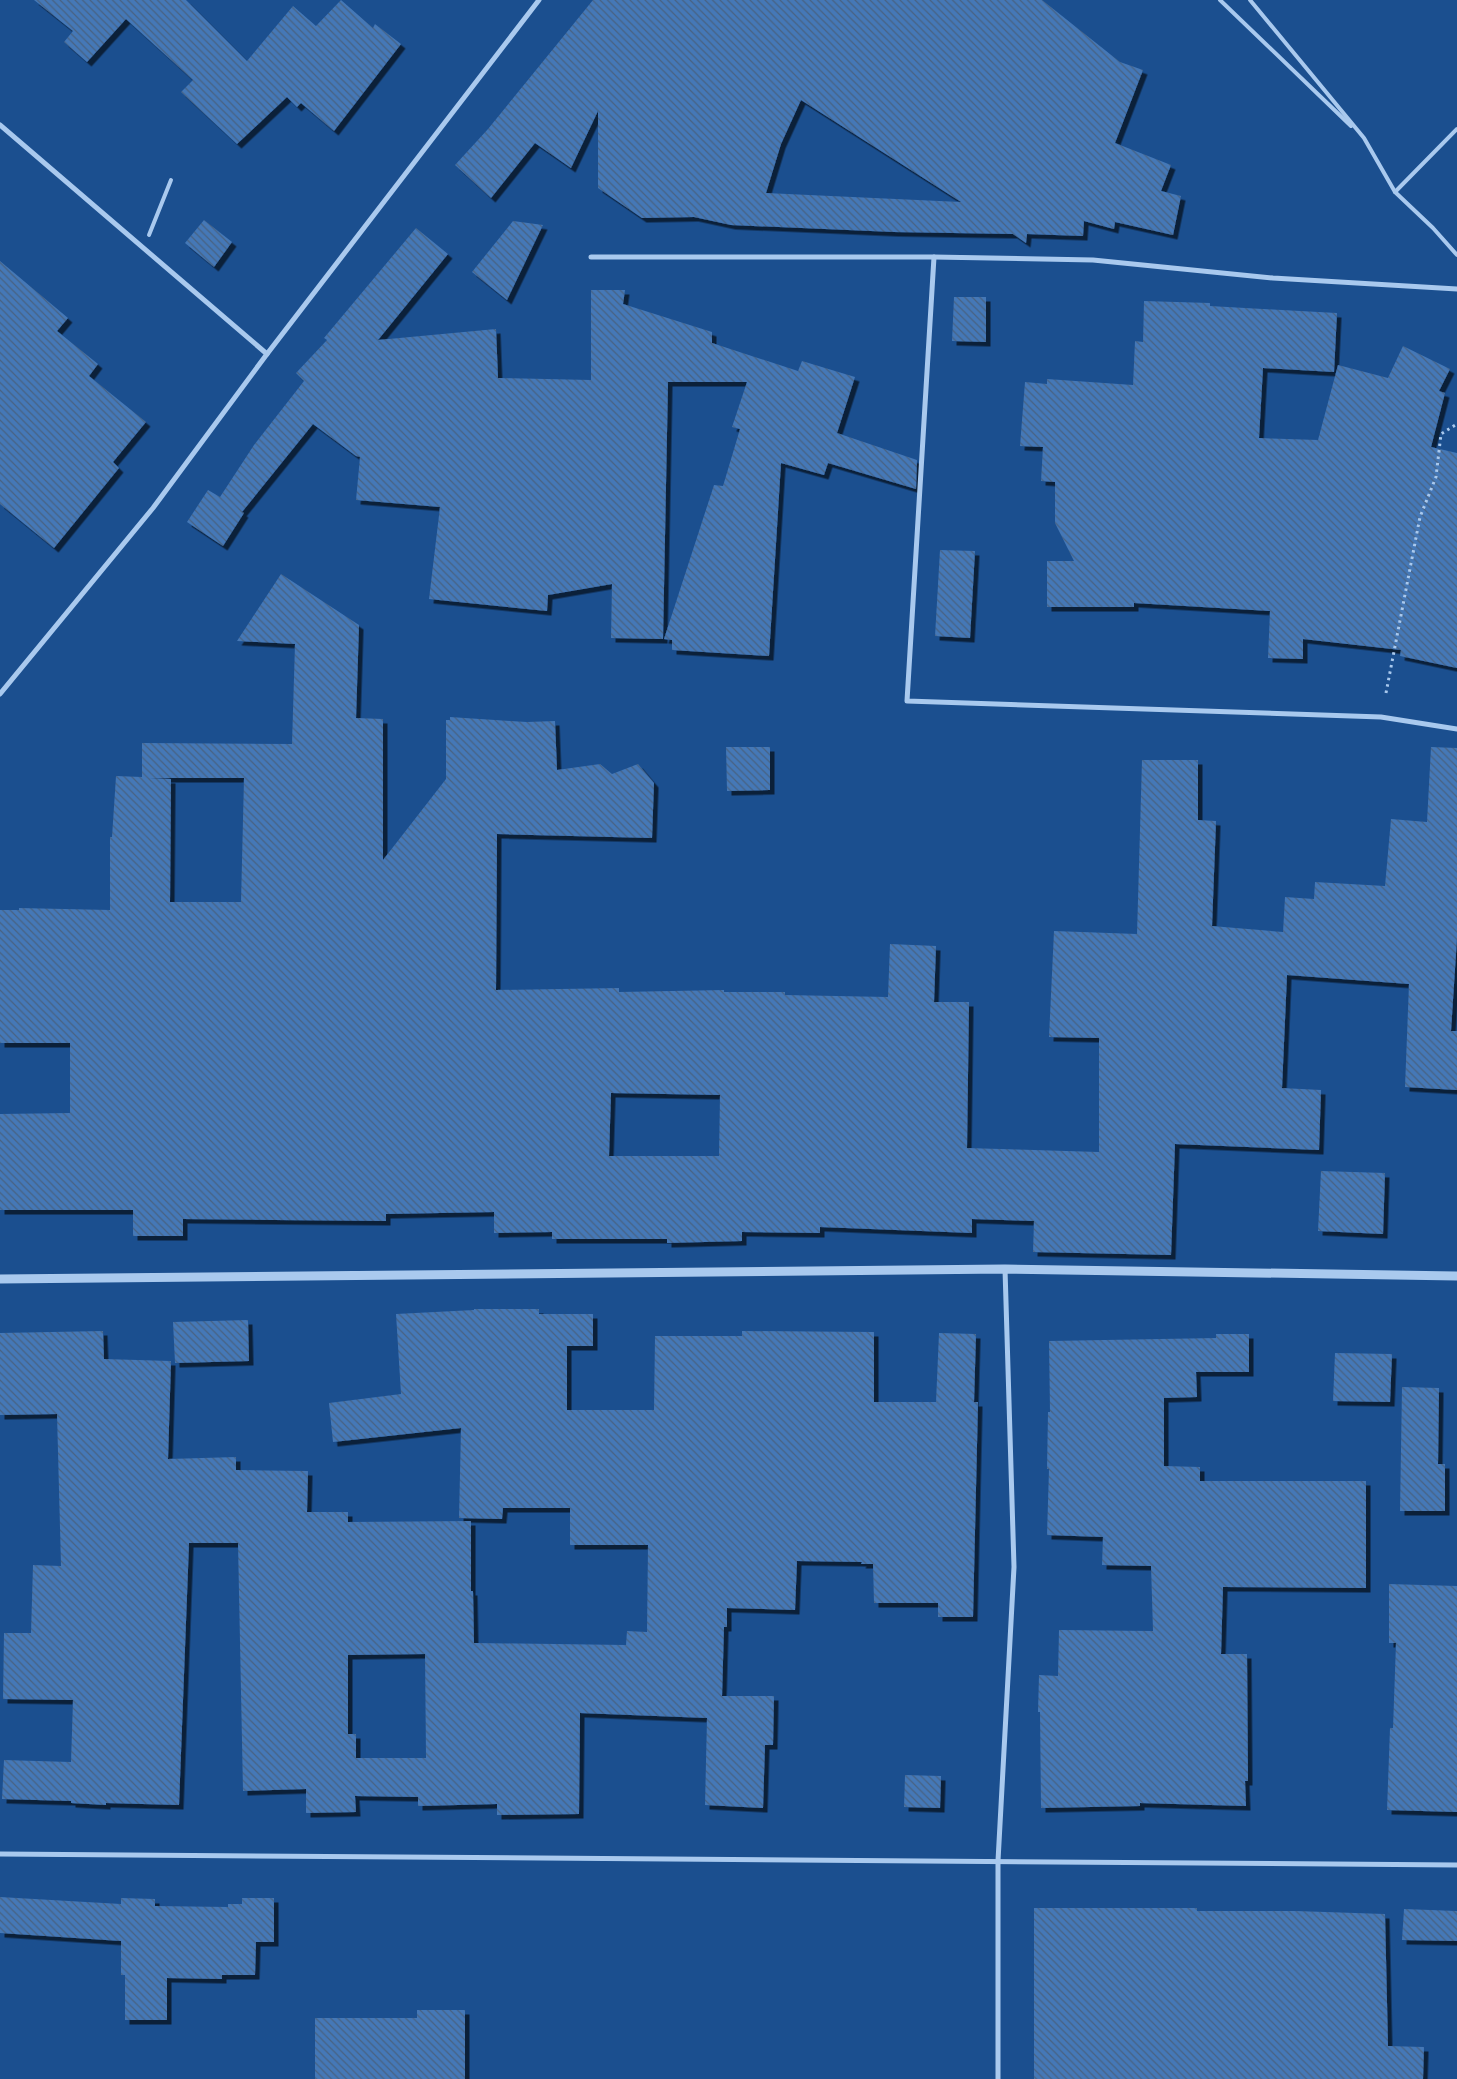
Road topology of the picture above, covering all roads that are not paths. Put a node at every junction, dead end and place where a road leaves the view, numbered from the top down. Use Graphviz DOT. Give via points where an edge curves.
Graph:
graph roads {
  1 [pos="539,0"];
  2 [pos="1220,0"];
  3 [pos="1250,0"];
  4 [pos="0,125"];
  5 [pos="1457,129"];
  6 [pos="1364,138"];
  7 [pos="171,180"];
  8 [pos="1395,192"];
  9 [pos="149,235"];
  10 [pos="1457,255"];
  11 [pos="591,257"];
  12 [pos="934,257"];
  13 [pos="1457,289"];
  14 [pos="267,354"];
  15 [pos="0,694"];
  16 [pos="1457,730"];
  17 [pos="1005,1269"];
  18 [pos="1457,1276"];
  19 [pos="0,1279"];
  20 [pos="0,1854"];
  21 [pos="998,1861"];
  22 [pos="1457,1866"];
  23 [pos="998,2079"];
  1 -- 14 [label="street"];
  2 -- 6 [label="lane"];
  3 -- 6 [label="lane"];
  4 -- 14 [label="street"];
  5 -- 8 [label="lane"];
  6 -- 8 [label="lane"];
  7 -- 9 [label="lane"];
  8 -- 10 [label="lane"];
  11 -- 12 [label="street"];
  12 -- 13 [label="street" via="1093,260 1273,278"];
  12 -- 16 [label="street" via="907,701 1381,717"];
  14 -- 15 [label="street" via="153,508"];
  17 -- 18 [label="street"];
  17 -- 19 [label="street"];
  17 -- 21 [label="street" via="1014,1567"];
  20 -- 21 [label="street"];
  21 -- 22 [label="street"];
  21 -- 23 [label="street"];
}
